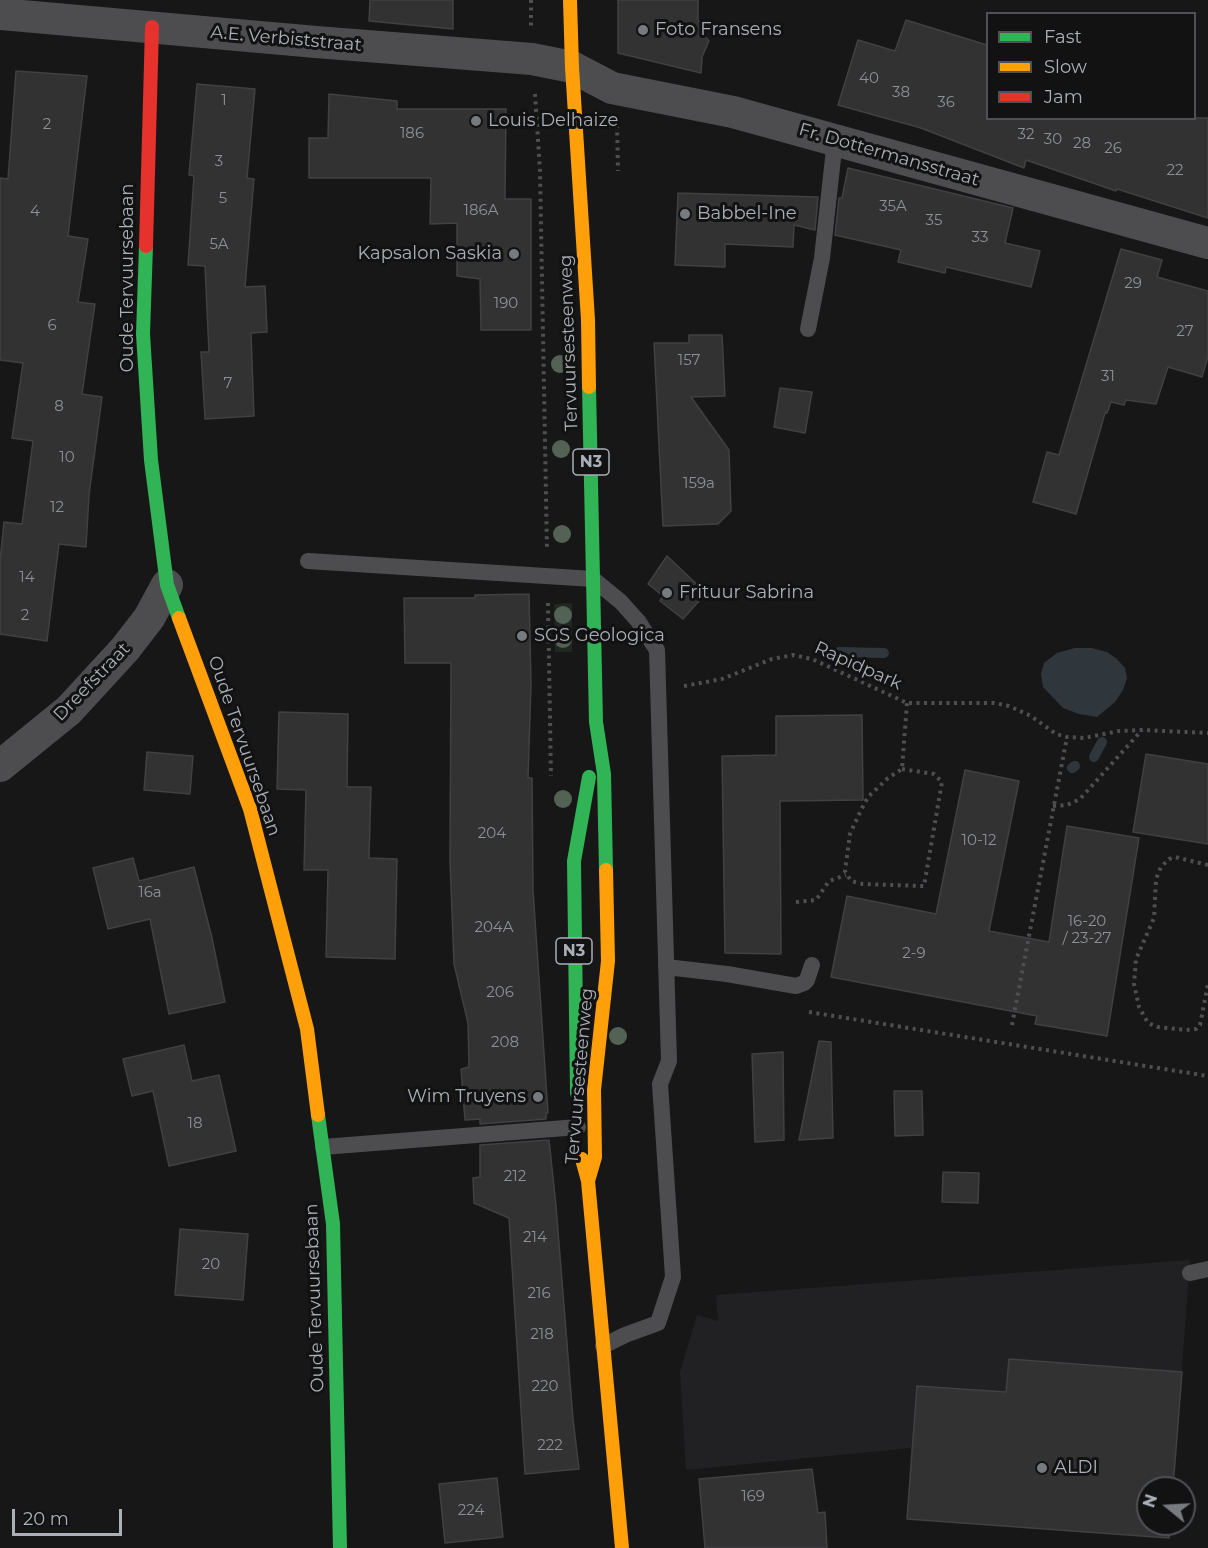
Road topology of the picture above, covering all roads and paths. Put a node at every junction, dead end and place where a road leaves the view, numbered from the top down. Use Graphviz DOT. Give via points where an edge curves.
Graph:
graph roads {
  1 [pos="570,0"];
  2 [pos="0,14"];
  3 [pos="152,27"];
  4 [pos="572,67"];
  5 [pos="836,140"];
  6 [pos="1208,243"];
  7 [pos="808,329"];
  8 [pos="308,561"];
  9 [pos="593,579"];
  10 [pos="167,585"];
  11 [pos="658,689"];
  12 [pos="908,703"];
  13 [pos="596,722"];
  14 [pos="1142,730"];
  15 [pos="1208,733"];
  16 [pos="1067,737"];
  17 [pos="0,766"];
  18 [pos="902,769"];
  19 [pos="1053,806"];
  20 [pos="1208,865"];
  21 [pos="846,875"];
  22 [pos="796,902"];
  23 [pos="813,965"];
  24 [pos="666,967"];
  25 [pos="1208,984"];
  26 [pos="809,1012"];
  27 [pos="1012,1025"];
  28 [pos="1208,1076"];
  29 [pos="578,1115"];
  30 [pos="323,1147"];
  31 [pos="588,1181"];
  32 [pos="1208,1269"];
  33 [pos="1190,1273"];
  34 [pos="603,1346"];
  35 [pos="340,1548"];
  36 [pos="622,1548"];
  1 -- 4 [label="main road, Tervuursesteenweg / N3"];
  2 -- 3 [label="street, A.E. Verbiststraat"];
  3 -- 4 [label="street, A.E. Verbiststraat" via="532,59"];
  3 -- 10 [label="main road, Oude Tervuursebaan" via="143,334 151,460"];
  4 -- 5 [label="street, Fr. Dottermansstraat" via="612,88 733,112"];
  4 -- 9 [label="main road, Tervuursesteenweg / N3" via="588,320"];
  5 -- 6 [label="street, Fr. Dottermansstraat"];
  5 -- 7 [label="lane" via="822,258"];
  8 -- 9 [label="lane"];
  9 -- 11 [label="lane" via="621,602 657,650"];
  9 -- 13 [label="main road, Tervuursesteenweg / N3"];
  10 -- 17 [label="street, Dreefstraat" via="149,618 125,649 69,710"];
  10 -- 30 [label="main road, Oude Tervuursebaan" via="250,809 307,1029"];
  11 -- 12 [label="path, Rapidpark" via="722,679 793,655 812,659"];
  11 -- 24 [label="lane"];
  12 -- 16 [label="path, Rapidpark" via="994,702 1031,716"];
  12 -- 18 [label="path, Rapidpark"];
  13 -- 29 [label="main road, Tervuursesteenweg / N3" via="574,861"];
  13 -- 31 [label="main road, Tervuursesteenweg / N3" via="604,774 608,961 594,1090 595,1157"];
  14 -- 15 [label="path"];
  14 -- 16 [label="path"];
  14 -- 19 [label="path" via="1080,799"];
  16 -- 19 [label="path"];
  18 -- 21 [label="path" via="878,787 861,810 850,834"];
  18 -- 21 [label="path" via="934,774 942,782 924,886 863,884"];
  19 -- 27 [label="path"];
  20 -- 25 [label="path" via="1175,857 1161,867 1156,879 1154,918 1136,959 1134,984 1139,1007 1148,1023 1186,1030 1200,1025"];
  21 -- 22 [label="path" via="829,881 813,901"];
  23 -- 24 [label="lane" via="807,980 795,986"];
  24 -- 34 [label="lane" via="669,1061 660,1084 674,1276 658,1323"];
  26 -- 28 [label="path"];
  29 -- 30 [label="lane"];
  29 -- 31 [label="main road, Tervuursesteenweg / N3" via="580,1153"];
  30 -- 35 [label="main road, Oude Tervuursebaan" via="333,1224"];
  31 -- 34 [label="main road, Tervuursesteenweg / N3"];
  32 -- 33 [label="lane"];
  34 -- 36 [label="main road, Tervuursesteenweg / N3"];
}
